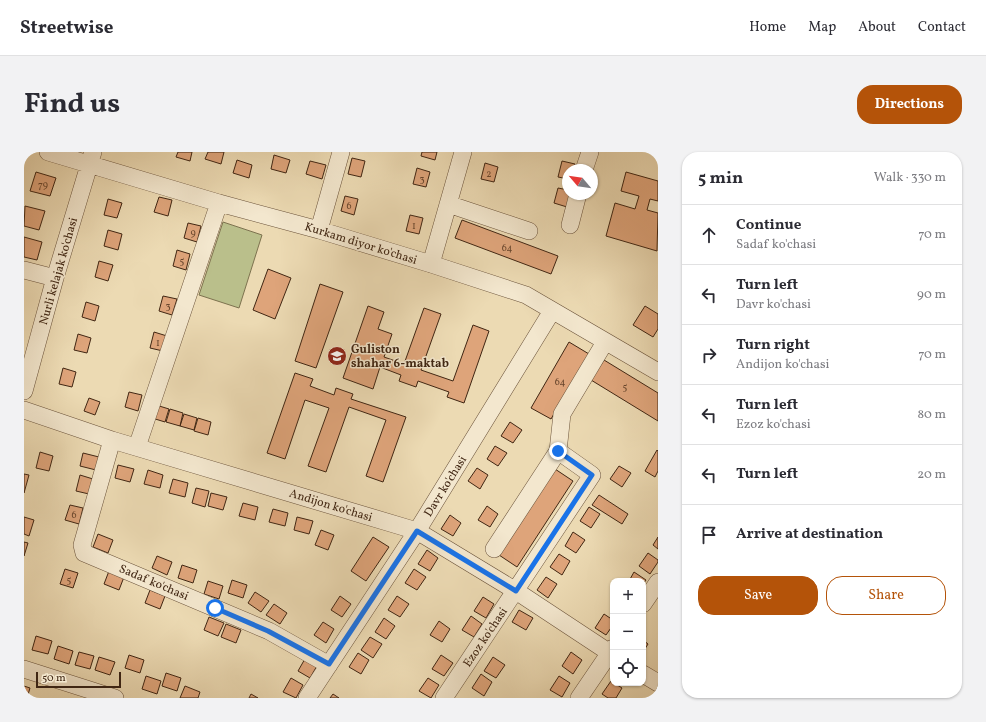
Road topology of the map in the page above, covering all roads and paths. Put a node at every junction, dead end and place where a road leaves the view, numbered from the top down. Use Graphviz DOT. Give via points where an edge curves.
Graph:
graph roads {
  1 [pos="48,152"];
  2 [pos="341,152"];
  3 [pos="463,152"];
  4 [pos="590,152"];
  5 [pos="91,158"];
  6 [pos="586,164"];
  7 [pos="576,200"];
  8 [pos="219,203"];
  9 [pos="448,204"];
  10 [pos="570,224"];
  11 [pos="319,230"];
  12 [pos="529,231"];
  13 [pos="431,264"];
  14 [pos="24,270"];
  15 [pos="55,278"];
  16 [pos="552,311"];
  17 [pos="605,342"];
  18 [pos="658,372"];
  19 [pos="24,391"];
  20 [pos="24,410"];
  21 [pos="112,440"];
  22 [pos="137,447"];
  23 [pos="558,451"];
  24 [pos="417,531"];
  25 [pos="494,549"];
  26 [pos="658,582"];
  27 [pos="516,591"];
  28 [pos="646,600"];
  29 [pos="610,651"];
  30 [pos="610,655"];
  31 [pos="329,664"];
  32 [pos="24,669"];
  33 [pos="646,676"];
  34 [pos="658,683"];
  35 [pos="115,698"];
  36 [pos="307,698"];
  37 [pos="444,698"];
  38 [pos="579,698"];
  1 -- 5 [label="street, Kurkam diyor ko'chasi"];
  2 -- 11 [label="street"];
  3 -- 9 [label="street"];
  4 -- 6 [label="street"];
  5 -- 8 [label="street, Kurkam diyor ko'chasi"];
  5 -- 15 [label="street, Nurli kelajak ko'chasi"];
  7 -- 10 [label="street"];
  8 -- 11 [label="street, Kurkam diyor ko'chasi"];
  8 -- 22 [label="street"];
  9 -- 12 [label="street"];
  9 -- 13 [label="street"];
  11 -- 13 [label="street, Kurkam diyor ko'chasi"];
  13 -- 16 [label="street, Kurkam diyor ko'chasi" via="526,295"];
  14 -- 15 [label="street"];
  15 -- 19 [label="street, Nurli kelajak ko'chasi"];
  16 -- 17 [label="street, Kurkam diyor ko'chasi"];
  16 -- 24 [label="street, Davr ko'chasi"];
  17 -- 18 [label="street, Kurkam diyor ko'chasi"];
  17 -- 23 [label="street" via="562,414"];
  20 -- 21 [label="street, Andijon ko'chasi"];
  21 -- 22 [label="street, Andijon ko'chasi"];
  21 -- 31 [label="street, Sadaf ko'chasi" via="82,545 84,553 268,631"];
  22 -- 24 [label="street, Andijon ko'chasi"];
  23 -- 25 [label="street"];
  23 -- 27 [label="street, Ezoz ko'chasi" via="592,475"];
  24 -- 27 [label="street, Andijon ko'chasi"];
  24 -- 31 [label="street, Davr ko'chasi"];
  26 -- 28 [label="street"];
  27 -- 29 [label="street, Andijon ko'chasi"];
  27 -- 37 [label="street, Ezoz ko'chasi"];
  30 -- 38 [label="street"];
  31 -- 36 [label="street, Davr ko'chasi"];
  32 -- 35 [label="street"];
  33 -- 34 [label="street"];
}
